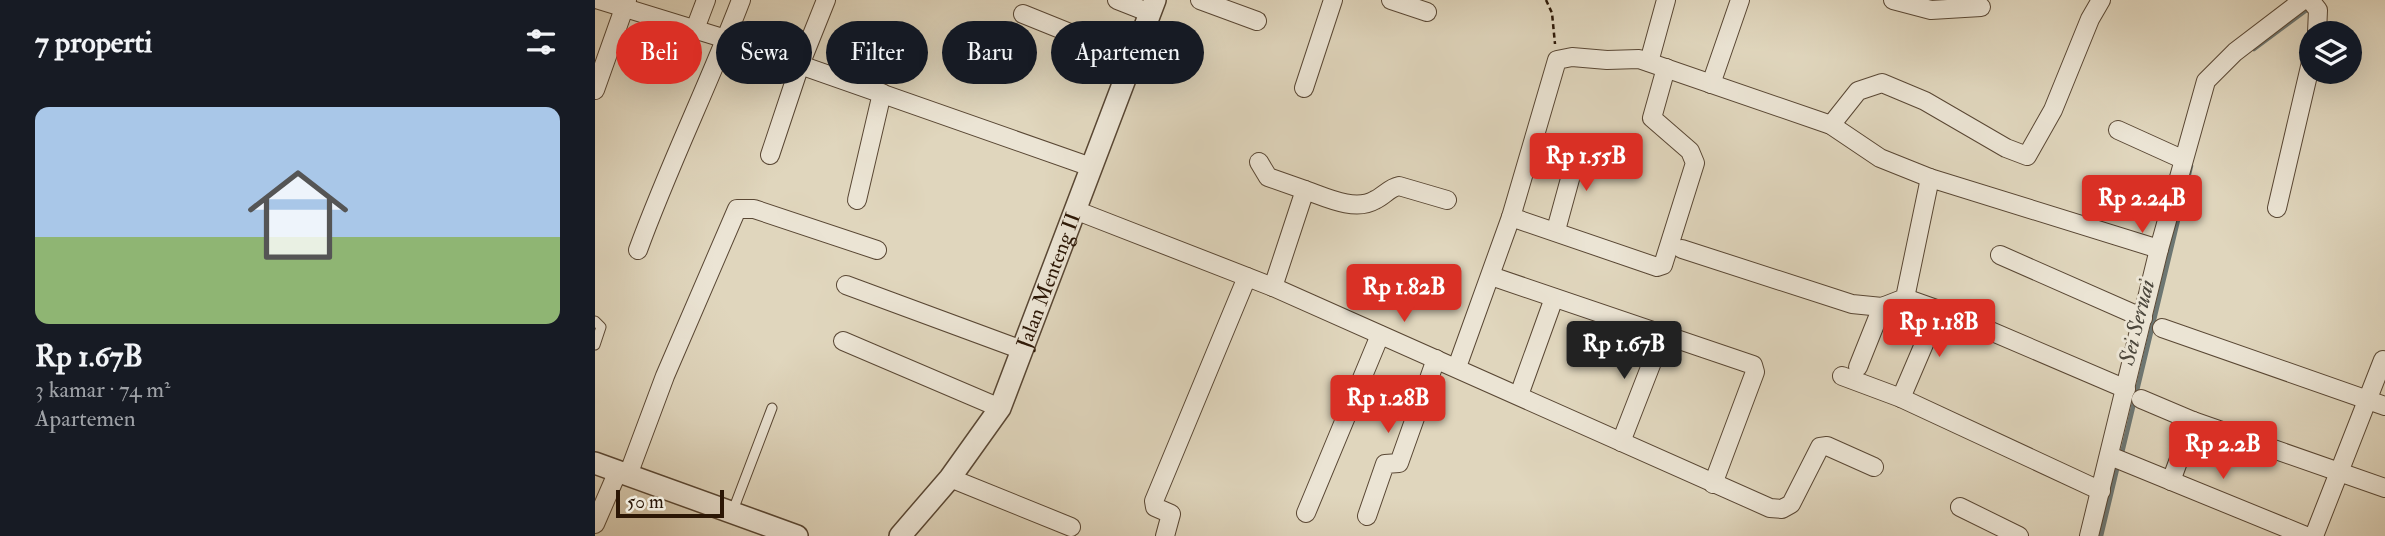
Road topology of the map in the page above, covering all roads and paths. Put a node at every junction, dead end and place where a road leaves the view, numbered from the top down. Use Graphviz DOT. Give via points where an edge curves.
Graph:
graph roads {
  1 [pos="599,0"];
  2 [pos="706,0"];
  3 [pos="741,0"];
  4 [pos="826,0"];
  5 [pos="1117,0"];
  6 [pos="1200,0"];
  7 [pos="1333,0"];
  8 [pos="1391,0"];
  9 [pos="1546,0"];
  10 [pos="1666,0"];
  11 [pos="1740,0"];
  12 [pos="1893,0"];
  13 [pos="2101,0"];
  14 [pos="2311,3"];
  15 [pos="625,4"];
  16 [pos="1152,7"];
  17 [pos="1981,7"];
  18 [pos="1427,12"];
  19 [pos="1023,13"];
  20 [pos="673,21"];
  21 [pos="698,21"];
  22 [pos="733,21"];
  23 [pos="1257,21"];
  24 [pos="2315,21"];
  25 [pos="1051,25"];
  26 [pos="812,35"];
  27 [pos="1557,60"];
  28 [pos="716,64"];
  29 [pos="1657,65"];
  30 [pos="812,69"];
  31 [pos="1711,83"];
  32 [pos="794,84"];
  33 [pos="1122,84"];
  34 [pos="2306,84"];
  35 [pos="1304,88"];
  36 [pos="595,90"];
  37 [pos="882,93"];
  38 [pos="1831,125"];
  39 [pos="2118,130"];
  40 [pos="1579,145"];
  41 [pos="770,155"];
  42 [pos="2182,159"];
  43 [pos="1259,162"];
  44 [pos="1091,167"];
  45 [pos="1930,178"];
  46 [pos="1305,191"];
  47 [pos="857,200"];
  48 [pos="1447,200"];
  49 [pos="2277,208"];
  50 [pos="1075,210"];
  51 [pos="1511,217"];
  52 [pos="1556,230"];
  53 [pos="1682,249"];
  54 [pos="2159,249"];
  55 [pos="638,250"];
  56 [pos="877,250"];
  57 [pos="2000,256"];
  58 [pos="1491,276"];
  59 [pos="1247,277"];
  60 [pos="846,285"];
  61 [pos="1273,287"];
  62 [pos="1554,298"];
  63 [pos="1905,298"];
  64 [pos="1882,307"];
  65 [pos="1939,309"];
  66 [pos="2143,318"];
  67 [pos="595,321"];
  68 [pos="2162,328"];
  69 [pos="1663,334"];
  70 [pos="1380,335"];
  71 [pos="843,341"];
  72 [pos="595,345"];
  73 [pos="1022,349"];
  74 [pos="1436,359"];
  75 [pos="2383,360"];
  76 [pos="1457,367"];
  77 [pos="1859,367"];
  78 [pos="1842,376"];
  79 [pos="2133,394"];
  80 [pos="1519,395"];
  81 [pos="1901,398"];
  82 [pos="2367,400"];
  83 [pos="2385,406"];
  84 [pos="772,408"];
  85 [pos="1000,408"];
  86 [pos="2193,421"];
  87 [pos="1621,442"];
  88 [pos="2117,459"];
  89 [pos="595,463"];
  90 [pos="1874,467"];
  91 [pos="2340,471"];
  92 [pos="623,473"];
  93 [pos="950,478"];
  94 [pos="2171,481"];
  95 [pos="1713,484"];
  96 [pos="2385,488"];
  97 [pos="2101,491"];
  98 [pos="1959,508"];
  99 [pos="732,513"];
  100 [pos="1306,513"];
  101 [pos="1367,516"];
  102 [pos="595,524"];
  103 [pos="1071,527"];
  104 [pos="789,535"];
  105 [pos="900,536"];
  106 [pos="1165,536"];
  107 [pos="2019,536"];
  108 [pos="2089,536"];
  109 [pos="2306,536"];
  110 [pos="2314,536"];
  1 -- 15 [label="street"];
  2 -- 21 [label="street"];
  3 -- 22 [label="street"];
  4 -- 26 [label="street"];
  5 -- 16 [label="street"];
  6 -- 23 [label="street"];
  7 -- 35 [label="street"];
  8 -- 18 [label="street"];
  9 -- 27 [label="path"];
  10 -- 29 [label="street"];
  11 -- 31 [label="street"];
  12 -- 17 [label="street" via="1931,10"];
  13 -- 38 [label="street" via="2053,110 2027,156 1882,83 1858,91"];
  14 -- 24 [label="street"];
  14 -- 42 [label="street" via="2235,52 2210,75"];
  15 -- 20 [label="street"];
  15 -- 36 [label="street"];
  19 -- 25 [label="street"];
  27 -- 29 [label="street" via="1626,57"];
  27 -- 51 [label="street"];
  28 -- 55 [label="street" via="663,181"];
  29 -- 31 [label="street"];
  29 -- 52 [label="street" via="1652,118 1690,151 1695,168 1663,265 1657,267"];
  30 -- 37 [label="street"];
  31 -- 38 [label="street"];
  32 -- 41 [label="street"];
  33 -- 44 [label="street, Jalan Menteng II"];
  34 -- 49 [label="street"];
  37 -- 44 [label="street"];
  37 -- 47 [label="street"];
  38 -- 45 [label="street" via="1880,158"];
  39 -- 42 [label="street"];
  40 -- 52 [label="street"];
  42 -- 54 [label="street"];
  43 -- 46 [label="street" via="1268,177"];
  44 -- 50 [label="street, Jalan Menteng II"];
  45 -- 54 [label="street"];
  45 -- 63 [label="street"];
  46 -- 48 [label="street" via="1361,204 1399,186"];
  46 -- 61 [label="street"];
  50 -- 59 [label="street"];
  50 -- 73 [label="street, Jalan Menteng II"];
  51 -- 52 [label="street"];
  51 -- 58 [label="street"];
  53 -- 64 [label="street" via="1852,304"];
  54 -- 66 [label="street"];
  56 -- 92 [label="street" via="754,209 737,209"];
  57 -- 66 [label="street"];
  58 -- 62 [label="street"];
  58 -- 76 [label="street"];
  59 -- 61 [label="street"];
  59 -- 106 [label="street" via="1154,501 1155,507 1171,514"];
  60 -- 73 [label="street"];
  61 -- 70 [label="street"];
  62 -- 69 [label="street"];
  62 -- 80 [label="street"];
  63 -- 64 [label="street"];
  63 -- 65 [label="street"];
  64 -- 77 [label="street"];
  65 -- 79 [label="street"];
  65 -- 81 [label="street"];
  66 -- 79 [label="street"];
  67 -- 72 [label="lane" via="601,327"];
  68 -- 82 [label="street"];
  69 -- 87 [label="street"];
  69 -- 95 [label="street" via="1755,367"];
  70 -- 74 [label="street"];
  70 -- 100 [label="street"];
  71 -- 85 [label="street"];
  73 -- 85 [label="street, Jalan Menteng II"];
  74 -- 76 [label="street"];
  74 -- 101 [label="street" via="1399,463 1385,464"];
  75 -- 82 [label="street"];
  76 -- 80 [label="street"];
  78 -- 81 [label="street"];
  79 -- 86 [label="street"];
  79 -- 88 [label="street"];
  80 -- 87 [label="street"];
  81 -- 97 [label="street"];
  82 -- 83 [label="street"];
  82 -- 91 [label="street"];
  84 -- 99 [label="lane"];
  85 -- 93 [label="street, Jalan Menteng II"];
  86 -- 91 [label="street"];
  86 -- 94 [label="street"];
  87 -- 95 [label="street"];
  88 -- 94 [label="street"];
  88 -- 97 [label="street"];
  89 -- 92 [label="street"];
  90 -- 95 [label="street" via="1820,447 1791,504 1781,509"];
  91 -- 96 [label="street"];
  91 -- 110 [label="street"];
  92 -- 99 [label="street"];
  92 -- 102 [label="street"];
  93 -- 103 [label="street"];
  93 -- 105 [label="street, Jalan Menteng II"];
  94 -- 109 [label="street"];
  97 -- 108 [label="street"];
  98 -- 107 [label="street"];
  99 -- 104 [label="street"];
}
